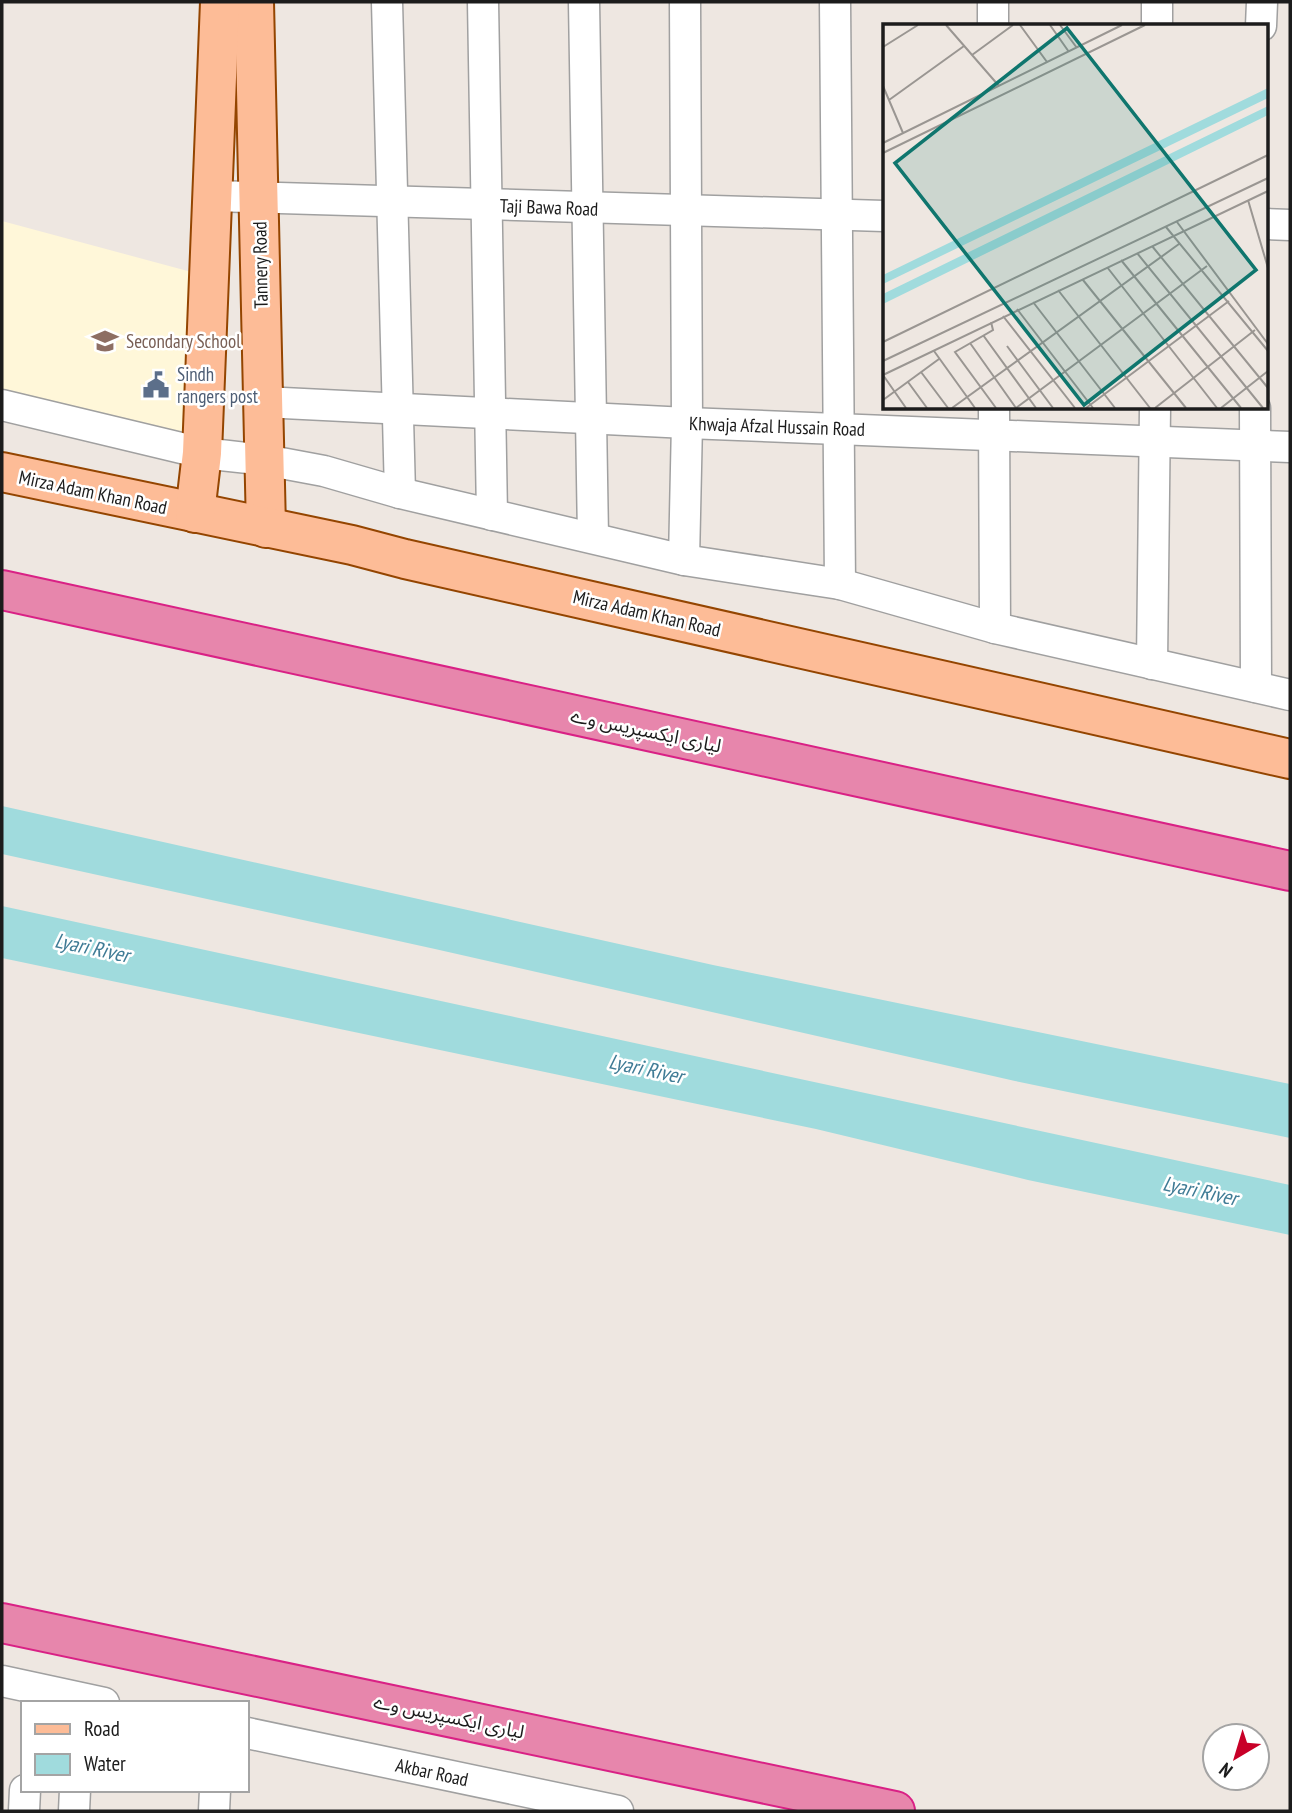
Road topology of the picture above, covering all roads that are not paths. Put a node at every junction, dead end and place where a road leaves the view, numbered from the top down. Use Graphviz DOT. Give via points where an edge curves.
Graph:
graph roads {
  1 [pos="220,2"];
  2 [pos="254,2"];
  3 [pos="387,2"];
  4 [pos="483,2"];
  5 [pos="584,2"];
  6 [pos="685,2"];
  7 [pos="835,2"];
  8 [pos="993,2"];
  9 [pos="1157,2"];
  10 [pos="1262,2"];
  11 [pos="993,24"];
  12 [pos="1157,24"];
  13 [pos="1261,24"];
  14 [pos="214,196"];
  15 [pos="258,196"];
  16 [pos="393,201"];
  17 [pos="486,204"];
  18 [pos="588,208"];
  19 [pos="687,211"];
  20 [pos="836,215"];
  21 [pos="883,216"];
  22 [pos="1268,224"];
  23 [pos="1290,225"];
  24 [pos="263,402"];
  25 [pos="2,405"];
  26 [pos="398,408"];
  27 [pos="1155,410"];
  28 [pos="1255,410"];
  29 [pos="490,413"];
  30 [pos="591,418"];
  31 [pos="994,421"];
  32 [pos="687,423"];
  33 [pos="838,429"];
  34 [pos="1154,440"];
  35 [pos="1255,446"];
  36 [pos="1290,447"];
  37 [pos="202,453"];
  38 [pos="265,460"];
  39 [pos="2,472"];
  40 [pos="400,493"];
  41 [pos="195,513"];
  42 [pos="492,515"];
  43 [pos="266,528"];
  44 [pos="593,537"];
  45 [pos="684,560"];
  46 [pos="840,584"];
  47 [pos="2,590"];
  48 [pos="995,628"];
  49 [pos="1153,664"];
  50 [pos="1256,687"];
  51 [pos="1290,695"];
  52 [pos="1290,759"];
  53 [pos="1290,871"];
  54 [pos="2,1623"];
  55 [pos="18,1690"];
  56 [pos="88,1701"];
  57 [pos="248,1733"];
  58 [pos="25,1792"];
  59 [pos="75,1792"];
  60 [pos="215,1792"];
  61 [pos="528,1802"];
  62 [pos="24,1811"];
  63 [pos="74,1811"];
  64 [pos="214,1811"];
  65 [pos="618,1811"];
  66 [pos="895,1811"];
  1 -- 14 [label="main road"];
  2 -- 15 [label="main road, Tannery Road"];
  3 -- 16 [label="street"];
  4 -- 17 [label="street"];
  5 -- 18 [label="street"];
  6 -- 19 [label="street"];
  7 -- 20 [label="street"];
  8 -- 11 [label="street"];
  9 -- 12 [label="street"];
  10 -- 13 [label="street"];
  14 -- 15 [label="street, Taji Bawa Road"];
  14 -- 37 [label="main road"];
  15 -- 16 [label="street, Taji Bawa Road"];
  15 -- 24 [label="main road, Tannery Road"];
  16 -- 17 [label="street, Taji Bawa Road"];
  16 -- 26 [label="street"];
  17 -- 18 [label="street, Taji Bawa Road"];
  17 -- 29 [label="street"];
  18 -- 19 [label="street, Taji Bawa Road"];
  18 -- 30 [label="street"];
  19 -- 20 [label="street, Taji Bawa Road"];
  19 -- 32 [label="street"];
  20 -- 21 [label="street, Taji Bawa Road"];
  20 -- 33 [label="street"];
  22 -- 23 [label="street"];
  24 -- 26 [label="street, Khwaja Afzal Hussain Road"];
  24 -- 38 [label="main road, Tannery Road"];
  25 -- 37 [label="street"];
  26 -- 29 [label="street, Khwaja Afzal Hussain Road"];
  26 -- 40 [label="street"];
  27 -- 34 [label="street"];
  28 -- 35 [label="street"];
  29 -- 30 [label="street, Khwaja Afzal Hussain Road"];
  29 -- 42 [label="street"];
  30 -- 32 [label="street, Khwaja Afzal Hussain Road"];
  30 -- 44 [label="street"];
  31 -- 33 [label="street, Khwaja Afzal Hussain Road"];
  31 -- 34 [label="street, Khwaja Afzal Hussain Road"];
  31 -- 48 [label="street"];
  32 -- 33 [label="street, Khwaja Afzal Hussain Road"];
  32 -- 45 [label="street"];
  33 -- 46 [label="street"];
  34 -- 35 [label="street, Khwaja Afzal Hussain Road"];
  34 -- 49 [label="street"];
  35 -- 36 [label="street, Khwaja Afzal Hussain Road"];
  35 -- 50 [label="street"];
  37 -- 38 [label="street"];
  37 -- 41 [label="main road"];
  38 -- 40 [label="street"];
  38 -- 43 [label="main road, Tannery Road"];
  39 -- 41 [label="main road, Mirza Adam Khan Road"];
  40 -- 42 [label="street"];
  41 -- 43 [label="main road, Mirza Adam Khan Road"];
  42 -- 44 [label="street"];
  43 -- 52 [label="main road, Mirza Adam Khan Road"];
  44 -- 45 [label="street"];
  45 -- 46 [label="street"];
  46 -- 48 [label="street"];
  47 -- 53 [label="highway, لیاری ایکسپریس وے"];
  48 -- 49 [label="street"];
  49 -- 50 [label="street"];
  50 -- 51 [label="street"];
  54 -- 66 [label="highway, لیاری ایکسپریس وے"];
  55 -- 56 [label="street"];
  57 -- 61 [label="street, Akbar Road"];
  58 -- 62 [label="street"];
  59 -- 63 [label="street"];
  60 -- 64 [label="street"];
  61 -- 65 [label="street, Akbar Road"];
}
